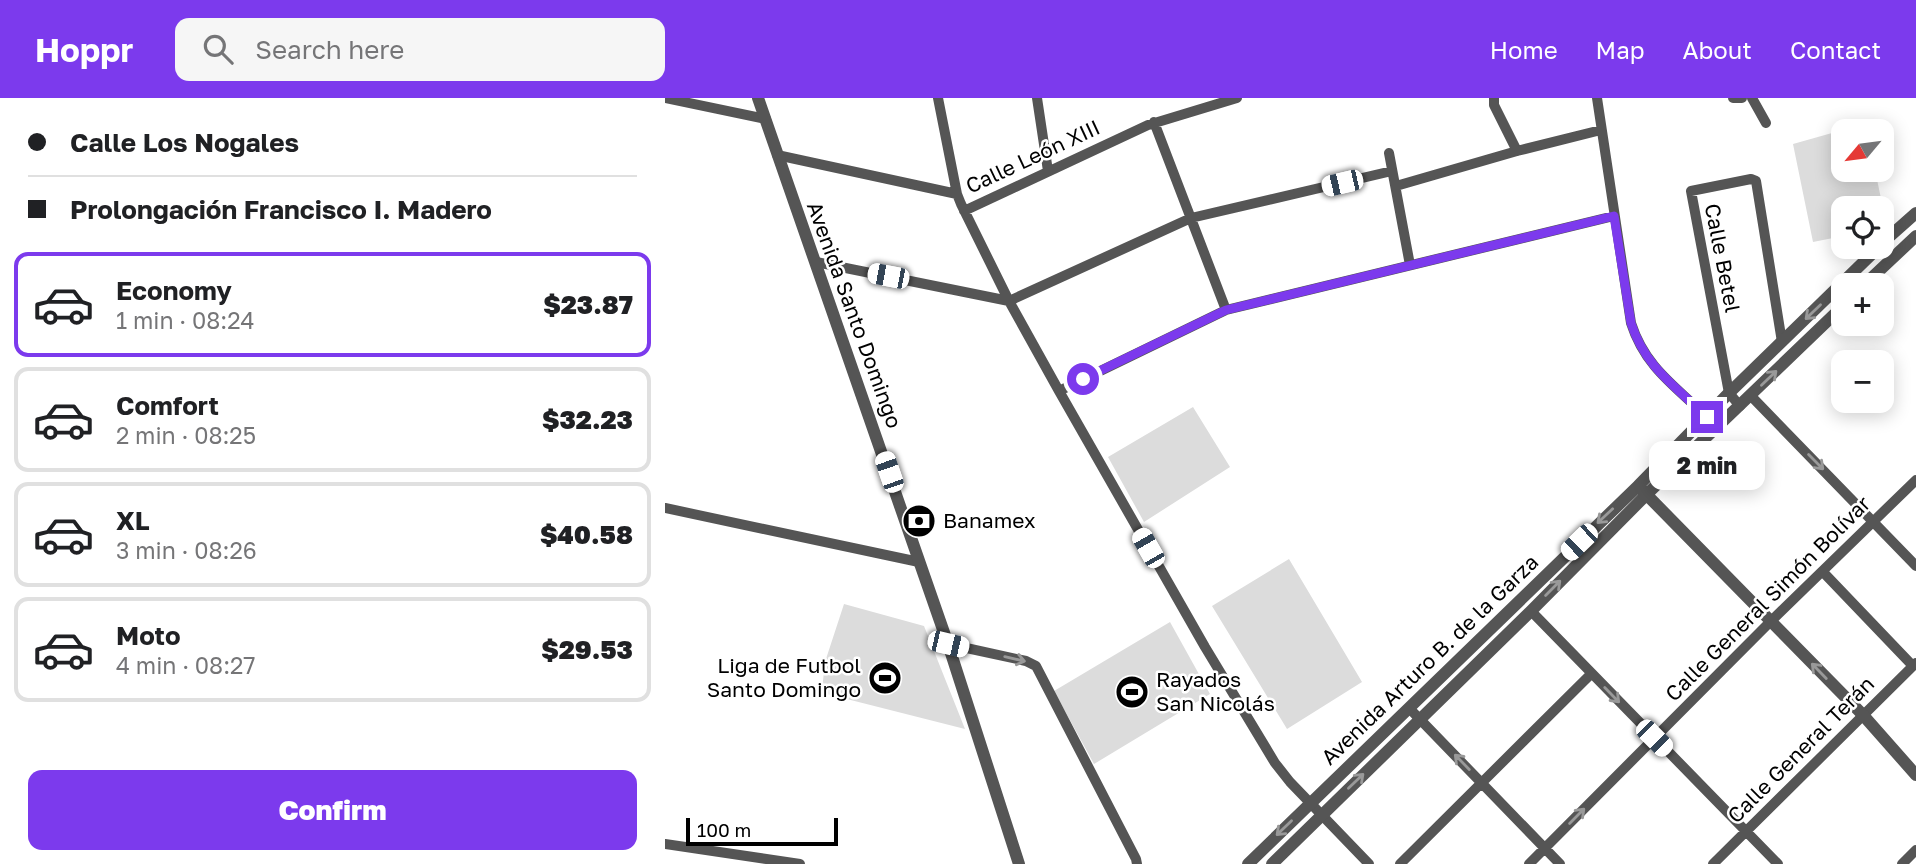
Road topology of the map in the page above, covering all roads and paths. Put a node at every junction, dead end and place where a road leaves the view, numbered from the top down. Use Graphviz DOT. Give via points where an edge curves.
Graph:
graph roads {
  1 [pos="665,98"];
  2 [pos="758,98"];
  3 [pos="938,98"];
  4 [pos="1037,98"];
  5 [pos="1237,98"];
  6 [pos="1483,98"];
  7 [pos="1597,98"];
  8 [pos="1733,98"];
  9 [pos="1742,98"];
  10 [pos="1752,98"];
  11 [pos="1494,101"];
  12 [pos="766,119"];
  13 [pos="1154,122"];
  14 [pos="1766,123"];
  15 [pos="1601,130"];
  16 [pos="1517,151"];
  17 [pos="1389,153"];
  18 [pos="777,155"];
  19 [pos="1048,171"];
  20 [pos="1392,171"];
  21 [pos="1396,186"];
  22 [pos="957,194"];
  23 [pos="964,211"];
  24 [pos="1916,213"];
  25 [pos="1614,216"];
  26 [pos="1191,218"];
  27 [pos="1894,233"];
  28 [pos="1915,239"];
  29 [pos="1894,251"];
  30 [pos="1897,253"];
  31 [pos="1867,259"];
  32 [pos="816,262"];
  33 [pos="1410,265"];
  34 [pos="1876,273"];
  35 [pos="1009,301"];
  36 [pos="1226,310"];
  37 [pos="1831,318"];
  38 [pos="1781,342"];
  39 [pos="1059,391"];
  40 [pos="1729,394"];
  41 [pos="1751,396"];
  42 [pos="1741,406"];
  43 [pos="1707,417"];
  44 [pos="1916,480"];
  45 [pos="1642,490"];
  46 [pos="665,508"];
  47 [pos="1874,521"];
  48 [pos="919,562"];
  49 [pos="1916,566"];
  50 [pos="1823,572"];
  51 [pos="1531,611"];
  52 [pos="1771,621"];
  53 [pos="948,644"];
  54 [pos="1915,664"];
  55 [pos="1591,674"];
  56 [pos="1409,708"];
  57 [pos="1863,715"];
  58 [pos="1420,719"];
  59 [pos="1654,738"];
  60 [pos="1916,775"];
  61 [pos="1482,782"];
  62 [pos="1310,803"];
  63 [pos="1321,814"];
  64 [pos="1746,831"];
  65 [pos="665,844"];
  66 [pos="1545,849"];
  67 [pos="1916,850"];
  68 [pos="800,864"];
  69 [pos="1019,864"];
  70 [pos="1137,864"];
  71 [pos="1248,864"];
  72 [pos="1272,864"];
  73 [pos="1369,864"];
  74 [pos="1399,864"];
  75 [pos="1529,864"];
  76 [pos="1560,864"];
  77 [pos="1713,864"];
  78 [pos="1778,864"];
  79 [pos="1902,864"];
  1 -- 12 [label="street"];
  2 -- 12 [label="street, Avenida Santo Domingo"];
  3 -- 22 [label="street"];
  4 -- 19 [label="street"];
  5 -- 13 [label="street, Calle León XIII"];
  6 -- 11 [label="street"];
  7 -- 15 [label="street"];
  8 -- 9 [label="street"];
  10 -- 14 [label="street"];
  11 -- 16 [label="street"];
  12 -- 18 [label="street, Avenida Santo Domingo"];
  13 -- 19 [label="street, Calle León XIII"];
  13 -- 26 [label="street"];
  15 -- 16 [label="street"];
  15 -- 25 [label="street"];
  16 -- 21 [label="street"];
  17 -- 20 [label="street"];
  18 -- 22 [label="street, Calle León XIII"];
  18 -- 32 [label="street, Avenida Santo Domingo"];
  19 -- 23 [label="street, Calle León XIII"];
  20 -- 21 [label="street"];
  20 -- 26 [label="street"];
  21 -- 33 [label="street"];
  22 -- 23 [label="street"];
  23 -- 35 [label="street"];
  24 -- 27 [label="street, Avenida Arturo B. de la Garza"];
  25 -- 33 [label="street"];
  25 -- 43 [label="street" via="1636,338 1662,376"];
  26 -- 35 [label="street"];
  26 -- 36 [label="street"];
  28 -- 30 [label="street"];
  29 -- 30 [label="street"];
  30 -- 34 [label="street"];
  31 -- 38 [label="street, Avenida Arturo B. de la Garza, one-way"];
  32 -- 35 [label="street"];
  32 -- 48 [label="street, Avenida Santo Domingo"];
  33 -- 36 [label="street"];
  35 -- 39 [label="street"];
  36 -- 39 [label="street"];
  41 -- 37 [label="street, Avenida Arturo B. de la Garza, one-way"];
  38 -- 40 [label="street, Avenida Arturo B. de la Garza"];
  38 -- 40 [label="street, Calle Betel" via="1756,181 1691,191"];
  39 -- 62 [label="street" via="1275,763"];
  40 -- 42 [label="street"];
  40 -- 43 [label="street, Avenida Arturo B. de la Garza"];
  41 -- 42 [label="street, Avenida Arturo B. de la Garza"];
  41 -- 47 [label="street, one-way"];
  42 -- 45 [label="street, Avenida Arturo B. de la Garza"];
  43 -- 45 [label="street, Avenida Arturo B. de la Garza"];
  44 -- 47 [label="street, Calle General Simón Bolívar"];
  51 -- 45 [label="street, Avenida Arturo B. de la Garza, one-way"];
  45 -- 52 [label="street"];
  45 -- 56 [label="street, Avenida Arturo B. de la Garza, one-way"];
  46 -- 48 [label="street"];
  47 -- 49 [label="street"];
  47 -- 50 [label="street, Calle General Simón Bolívar"];
  48 -- 53 [label="street, Avenida Santo Domingo"];
  50 -- 52 [label="street, Calle General Simón Bolívar"];
  50 -- 54 [label="street"];
  51 -- 55 [label="street"];
  51 -- 58 [label="street, Avenida Arturo B. de la Garza"];
  57 -- 52 [label="street, one-way"];
  52 -- 59 [label="street, Calle General Simón Bolívar"];
  53 -- 69 [label="street, Avenida Santo Domingo"];
  53 -- 70 [label="street, one-way" via="1036,666"];
  54 -- 57 [label="street, Calle General Terán"];
  55 -- 59 [label="street, one-way"];
  55 -- 61 [label="street"];
  56 -- 58 [label="street"];
  56 -- 62 [label="street, Avenida Arturo B. de la Garza"];
  57 -- 60 [label="street"];
  57 -- 64 [label="street, Calle General Terán"];
  61 -- 58 [label="street, one-way"];
  63 -- 58 [label="street, Avenida Arturo B. de la Garza, one-way"];
  59 -- 64 [label="street"];
  66 -- 59 [label="street, Calle General Simón Bolívar, one-way"];
  61 -- 66 [label="street"];
  61 -- 74 [label="street"];
  62 -- 63 [label="street"];
  62 -- 71 [label="street, Avenida Arturo B. de la Garza, one-way"];
  63 -- 72 [label="street, Avenida Arturo B. de la Garza"];
  63 -- 73 [label="street"];
  64 -- 77 [label="street, Calle General Terán"];
  64 -- 78 [label="street"];
  65 -- 68 [label="street"];
  66 -- 75 [label="street, Calle General Simón Bolívar"];
  66 -- 76 [label="street"];
  67 -- 79 [label="street"];
}
